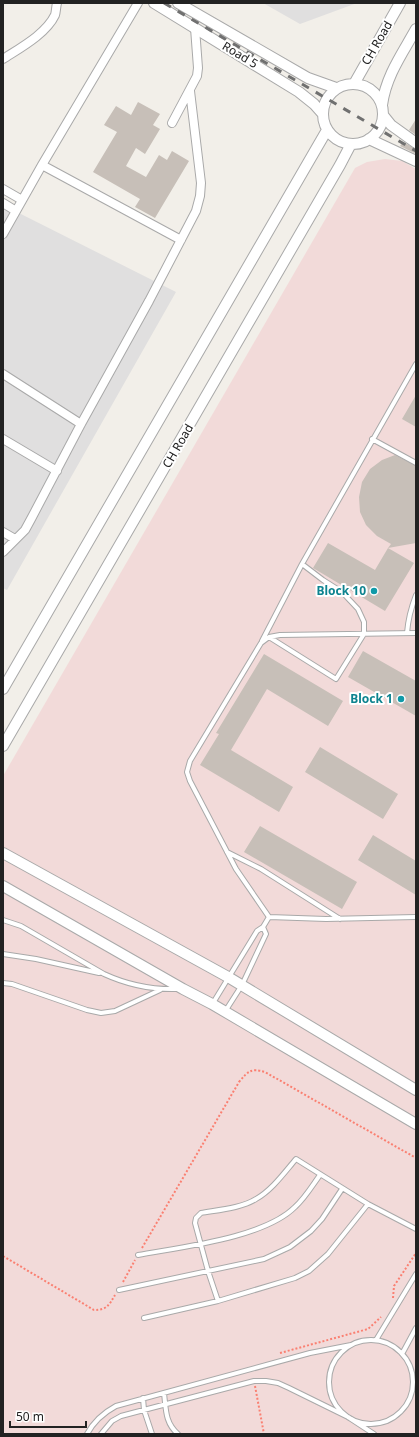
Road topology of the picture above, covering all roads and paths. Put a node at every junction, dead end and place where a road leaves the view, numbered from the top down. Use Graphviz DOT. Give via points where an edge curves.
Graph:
graph roads {
  1 [pos="57,3"];
  2 [pos="138,3"];
  3 [pos="154,3"];
  4 [pos="178,3"];
  5 [pos="400,3"];
  6 [pos="195,28"];
  7 [pos="416,29"];
  8 [pos="4,56"];
  9 [pos="354,84"];
  10 [pos="336,88"];
  11 [pos="190,91"];
  12 [pos="382,110"];
  13 [pos="322,113"];
  14 [pos="172,123"];
  15 [pos="328,130"];
  16 [pos="369,139"];
  17 [pos="416,143"];
  18 [pos="351,144"];
  19 [pos="416,161"];
  20 [pos="42,165"];
  21 [pos="3,189"];
  22 [pos="22,200"];
  23 [pos="3,203"];
  24 [pos="16,211"];
  25 [pos="3,234"];
  26 [pos="182,240"];
  27 [pos="416,364"];
  28 [pos="3,374"];
  29 [pos="81,424"];
  30 [pos="3,438"];
  31 [pos="372,439"];
  32 [pos="416,463"];
  33 [pos="57,471"];
  34 [pos="3,532"];
  35 [pos="15,539"];
  36 [pos="3,552"];
  37 [pos="302,564"];
  38 [pos="416,595"];
  39 [pos="407,633"];
  40 [pos="416,633"];
  41 [pos="364,634"];
  42 [pos="269,637"];
  43 [pos="261,643"];
  44 [pos="3,689"];
  45 [pos="3,746"];
  46 [pos="227,851"];
  47 [pos="3,853"];
  48 [pos="3,886"];
  49 [pos="269,917"];
  50 [pos="416,917"];
  51 [pos="340,919"];
  52 [pos="3,920"];
  53 [pos="263,928"];
  54 [pos="3,954"];
  55 [pos="104,974"];
  56 [pos="228,977"];
  57 [pos="3,983"];
  58 [pos="242,985"];
  59 [pos="183,988"];
  60 [pos="160,989"];
  61 [pos="212,1004"];
  62 [pos="225,1011"];
  63 [pos="416,1090"];
  64 [pos="416,1124"];
  65 [pos="416,1158"];
  66 [pos="320,1175"];
  67 [pos="342,1189"];
  68 [pos="368,1204"];
  69 [pos="416,1229"];
  70 [pos="201,1244"];
  71 [pos="416,1253"];
  72 [pos="138,1255"];
  73 [pos="3,1256"];
  74 [pos="208,1271"];
  75 [pos="416,1274"];
  76 [pos="119,1290"];
  77 [pos="393,1300"];
  78 [pos="218,1301"];
  79 [pos="382,1316"];
  80 [pos="144,1318"];
  81 [pos="416,1328"];
  82 [pos="376,1340"];
  83 [pos="351,1345"];
  84 [pos="416,1350"];
  85 [pos="277,1354"];
  86 [pos="402,1354"];
  87 [pos="416,1357"];
  88 [pos="413,1378"];
  89 [pos="254,1381"];
  90 [pos="416,1388"];
  91 [pos="164,1393"];
  92 [pos="143,1398"];
  93 [pos="165,1406"];
  94 [pos="144,1410"];
  95 [pos="348,1417"];
  96 [pos="87,1434"];
  97 [pos="101,1434"];
  98 [pos="152,1434"];
  99 [pos="178,1434"];
  100 [pos="264,1434"];
  101 [pos="374,1434"];
  1 -- 8 [label="street" via="55,14 47,27 23,46"];
  2 -- 20 [label="street"];
  3 -- 6 [label="street, Road 5"];
  4 -- 10 [label="street, Road 5" via="308,78"];
  5 -- 9 [label="street, CH Road"];
  6 -- 11 [label="street" via="198,68"];
  6 -- 13 [label="street, Road 5" via="300,92"];
  7 -- 12 [label="street" via="384,90"];
  9 -- 10 [label="street"];
  9 -- 12 [label="street" via="372,90 378,97"];
  10 -- 13 [label="street" via="324,103"];
  11 -- 14 [label="street"];
  11 -- 26 [label="street" via="201,183 196,211"];
  12 -- 16 [label="street" via="379,128"];
  12 -- 17 [label="street" via="391,125"];
  13 -- 15 [label="street"];
  15 -- 18 [label="street" via="342,142"];
  15 -- 44 [label="street"];
  16 -- 18 [label="street"];
  16 -- 19 [label="street"];
  18 -- 45 [label="street, CH Road"];
  20 -- 22 [label="street"];
  20 -- 26 [label="street"];
  21 -- 22 [label="street"];
  22 -- 24 [label="street"];
  23 -- 24 [label="street"];
  24 -- 25 [label="street"];
  26 -- 29 [label="street"];
  27 -- 31 [label="lane"];
  28 -- 29 [label="street"];
  29 -- 33 [label="street"];
  30 -- 33 [label="street"];
  31 -- 32 [label="lane"];
  31 -- 37 [label="lane"];
  33 -- 35 [label="street" via="25,530"];
  34 -- 35 [label="street"];
  35 -- 36 [label="street"];
  37 -- 41 [label="lane" via="342,592 358,609 364,622"];
  37 -- 43 [label="lane"];
  38 -- 39 [label="lane"];
  39 -- 40 [label="lane"];
  39 -- 41 [label="lane"];
  41 -- 42 [label="lane" via="280,634"];
  41 -- 42 [label="lane" via="336,679"];
  42 -- 43 [label="lane"];
  43 -- 46 [label="lane" via="190,761 187,772"];
  46 -- 49 [label="lane" via="236,869"];
  46 -- 51 [label="lane" via="261,869"];
  47 -- 56 [label="street"];
  48 -- 59 [label="street"];
  49 -- 51 [label="lane"];
  49 -- 53 [label="lane"];
  50 -- 51 [label="lane"];
  52 -- 55 [label="lane" via="21,926"];
  53 -- 56 [label="lane" via="257,930"];
  53 -- 58 [label="lane" via="266,934"];
  54 -- 55 [label="lane"];
  55 -- 60 [label="lane" via="135,986"];
  56 -- 58 [label="street"];
  56 -- 61 [label="lane"];
  57 -- 60 [label="lane" via="101,1013 115,1011"];
  58 -- 62 [label="lane"];
  58 -- 63 [label="street"];
  59 -- 60 [label="lane"];
  59 -- 61 [label="street"];
  61 -- 62 [label="street"];
  62 -- 64 [label="street"];
  65 -- 72 [label="path" via="265,1072 255,1069 246,1073 239,1082"];
  66 -- 67 [label="lane"];
  66 -- 70 [label="lane" via="295,1207 274,1222 249,1232"];
  66 -- 70 [label="lane" via="296,1159 267,1192 255,1200 201,1213 195,1223"];
  67 -- 68 [label="lane"];
  67 -- 74 [label="lane" via="322,1219 290,1247 264,1259"];
  68 -- 69 [label="lane"];
  68 -- 78 [label="lane" via="328,1254 309,1270 295,1278"];
  70 -- 72 [label="lane"];
  70 -- 74 [label="lane"];
  71 -- 77 [label="path" via="394,1286"];
  72 -- 76 [label="path"];
  73 -- 76 [label="path" via="94,1310 109,1306"];
  74 -- 76 [label="lane"];
  74 -- 78 [label="lane"];
  75 -- 82 [label="lane"];
  78 -- 80 [label="lane"];
  79 -- 85 [label="path" via="368,1329"];
  81 -- 86 [label="lane"];
  82 -- 83 [label="lane"];
  82 -- 86 [label="lane" via="390,1345"];
  83 -- 91 [label="lane" via="310,1353"];
  83 -- 95 [label="lane" via="340,1354 332,1366 329,1380 331,1394 337,1407"];
  84 -- 87 [label="path"];
  86 -- 88 [label="lane" via="410,1365"];
  88 -- 90 [label="lane"];
  88 -- 95 [label="lane" via="407,1404 387,1421 374,1424"];
  89 -- 93 [label="lane"];
  89 -- 95 [label="lane" via="278,1383"];
  89 -- 100 [label="path"];
  91 -- 92 [label="lane"];
  91 -- 93 [label="lane"];
  92 -- 94 [label="lane"];
  92 -- 96 [label="lane" via="106,1411"];
  93 -- 94 [label="lane"];
  93 -- 99 [label="lane" via="170,1426"];
  94 -- 97 [label="lane" via="112,1421"];
  94 -- 98 [label="lane"];
  95 -- 101 [label="lane"];
}
